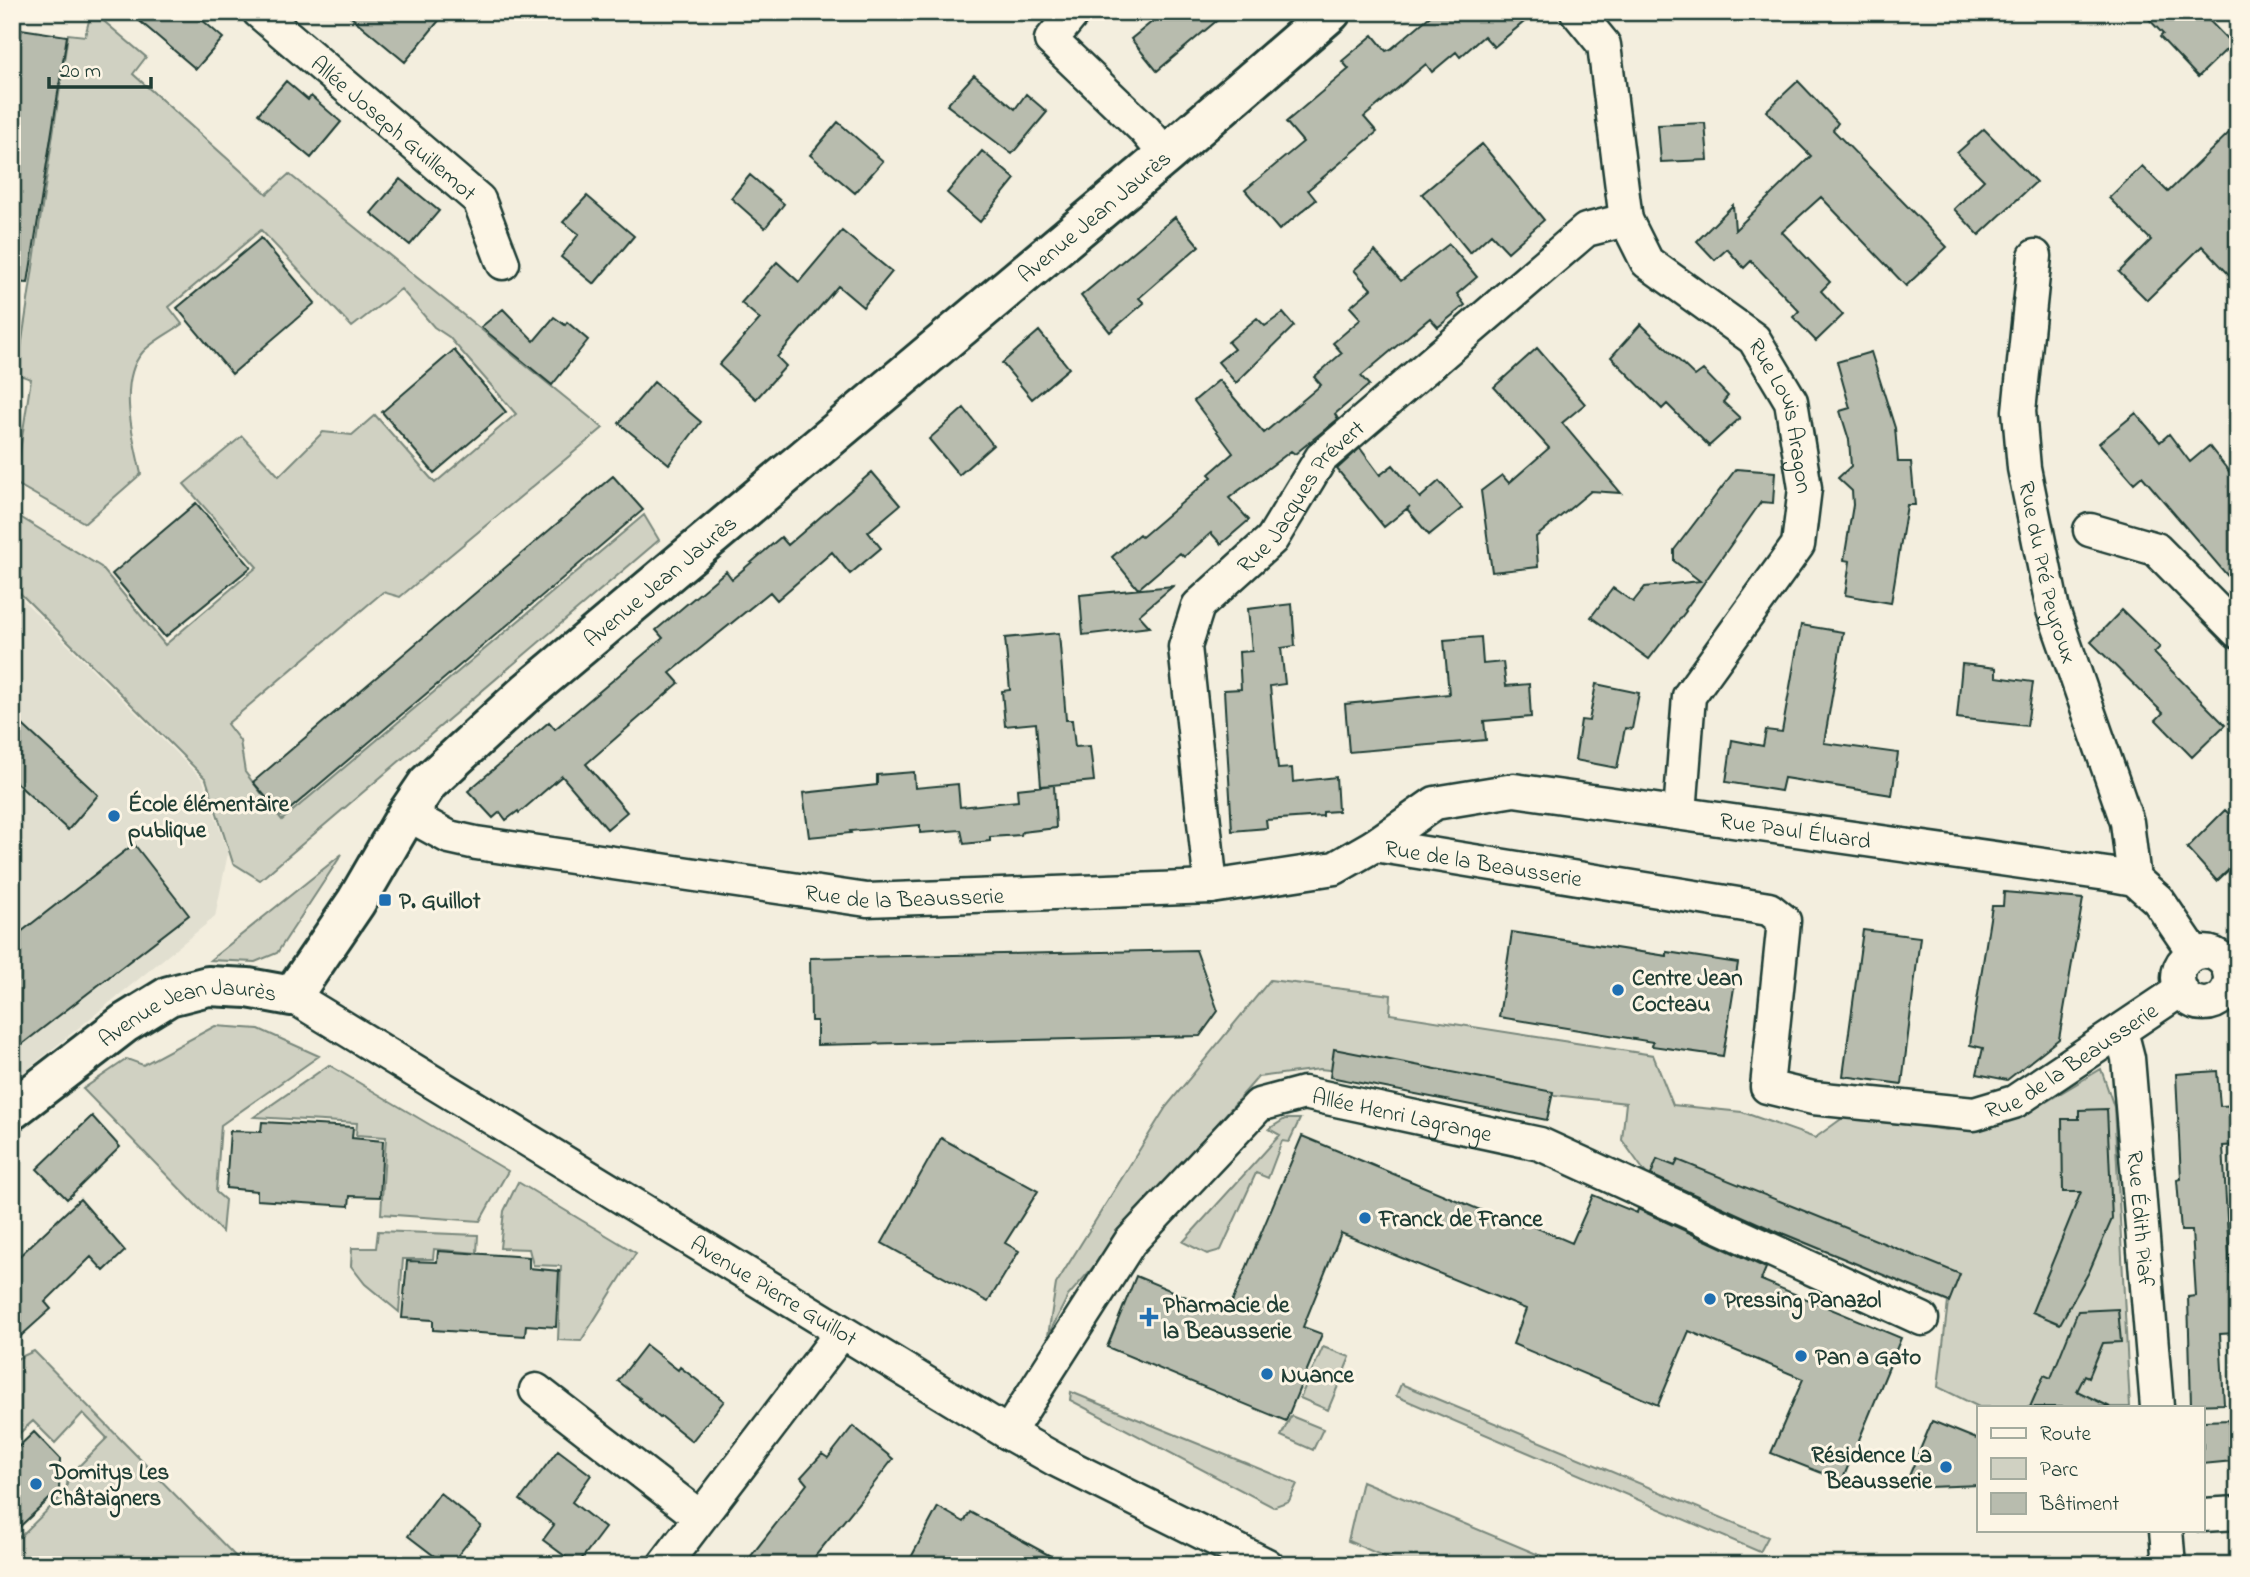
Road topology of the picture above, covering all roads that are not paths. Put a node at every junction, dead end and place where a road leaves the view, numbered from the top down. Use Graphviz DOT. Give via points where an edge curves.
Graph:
graph roads {
  1 [pos="260,12"];
  2 [pos="1074,12"];
  3 [pos="1331,12"];
  4 [pos="1577,12"];
  5 [pos="1166,155"];
  6 [pos="1626,220"];
  7 [pos="2035,256"];
  8 [pos="503,262"];
  9 [pos="2090,530"];
  10 [pos="2238,632"];
  11 [pos="1680,813"];
  12 [pos="407,814"];
  13 [pos="1375,845"];
  14 [pos="2134,879"];
  15 [pos="1211,887"];
  16 [pos="2218,953"];
  17 [pos="2180,990"];
  18 [pos="292,996"];
  19 [pos="2230,1004"];
  20 [pos="2121,1031"];
  21 [pos="12,1110"];
  22 [pos="1922,1319"];
  23 [pos="841,1333"];
  24 [pos="536,1390"];
  25 [pos="2157,1406"];
  26 [pos="1008,1433"];
  27 [pos="2238,1513"];
  28 [pos="2204,1515"];
  29 [pos="700,1517"];
  30 [pos="2166,1532"];
  31 [pos="664,1565"];
  32 [pos="1267,1565"];
  33 [pos="2169,1565"];
  1 -- 8 [label="street, Allée Joseph Guillemot" via="480,200"];
  2 -- 5 [label="street" via="1051,40"];
  3 -- 5 [label="main road, Avenue Jean Jaurès"];
  4 -- 6 [label="street, Rue Louis Aragon" via="1604,46"];
  5 -- 12 [label="main road, Avenue Jean Jaurès" via="528,691 428,783"];
  6 -- 11 [label="street, Rue Louis Aragon" via="1647,262 1754,339 1791,401 1805,488 1798,545 1689,696"];
  6 -- 15 [label="street, Rue Jacques Prévert" via="1587,230 1321,458 1272,539 1198,606 1185,647"];
  7 -- 14 [label="street, Rue du Pré Peyroux" via="2019,411 2024,468 2053,610 2127,822"];
  9 -- 10 [label="street" via="2156,549"];
  11 -- 13 [label="street, Rue Paul Éluard" via="1514,790 1435,803"];
  11 -- 14 [label="street, Rue Paul Éluard"];
  12 -- 15 [label="street, Rue de la Beausserie" via="449,837 476,843 867,900"];
  12 -- 18 [label="main road, Avenue Jean Jaurès" via="356,902"];
  13 -- 15 [label="street, Rue de la Beausserie" via="1335,868"];
  13 -- 20 [label="street, Rue de la Beausserie" via="1769,909 1784,921 1767,1087 1813,1098 1974,1114 2014,1102"];
  14 -- 16 [label="street"];
  16 -- 17 [label="street" via="2186,958 2178,973"];
  16 -- 19 [label="street" via="2230,975"];
  17 -- 19 [label="street" via="2199,1004"];
  17 -- 20 [label="street, Rue de la Beausserie"];
  18 -- 21 [label="main road, Avenue Jean Jaurès" via="208,986 169,996 125,1023"];
  18 -- 23 [label="street, Avenue Pierre Guillot"];
  20 -- 25 [label="street, Rue Édith Piaf" via="2131,1083"];
  22 -- 26 [label="street, Allée Henri Lagrange" via="1540,1144 1304,1093 1259,1105 1130,1242"];
  23 -- 26 [label="street, Avenue Pierre Guillot"];
  23 -- 29 [label="street"];
  24 -- 29 [label="street"];
  26 -- 32 [label="street, Avenue Pierre Guillot"];
  27 -- 28 [label="street"];
  29 -- 31 [label="street"];
  30 -- 33 [label="street"];
}
